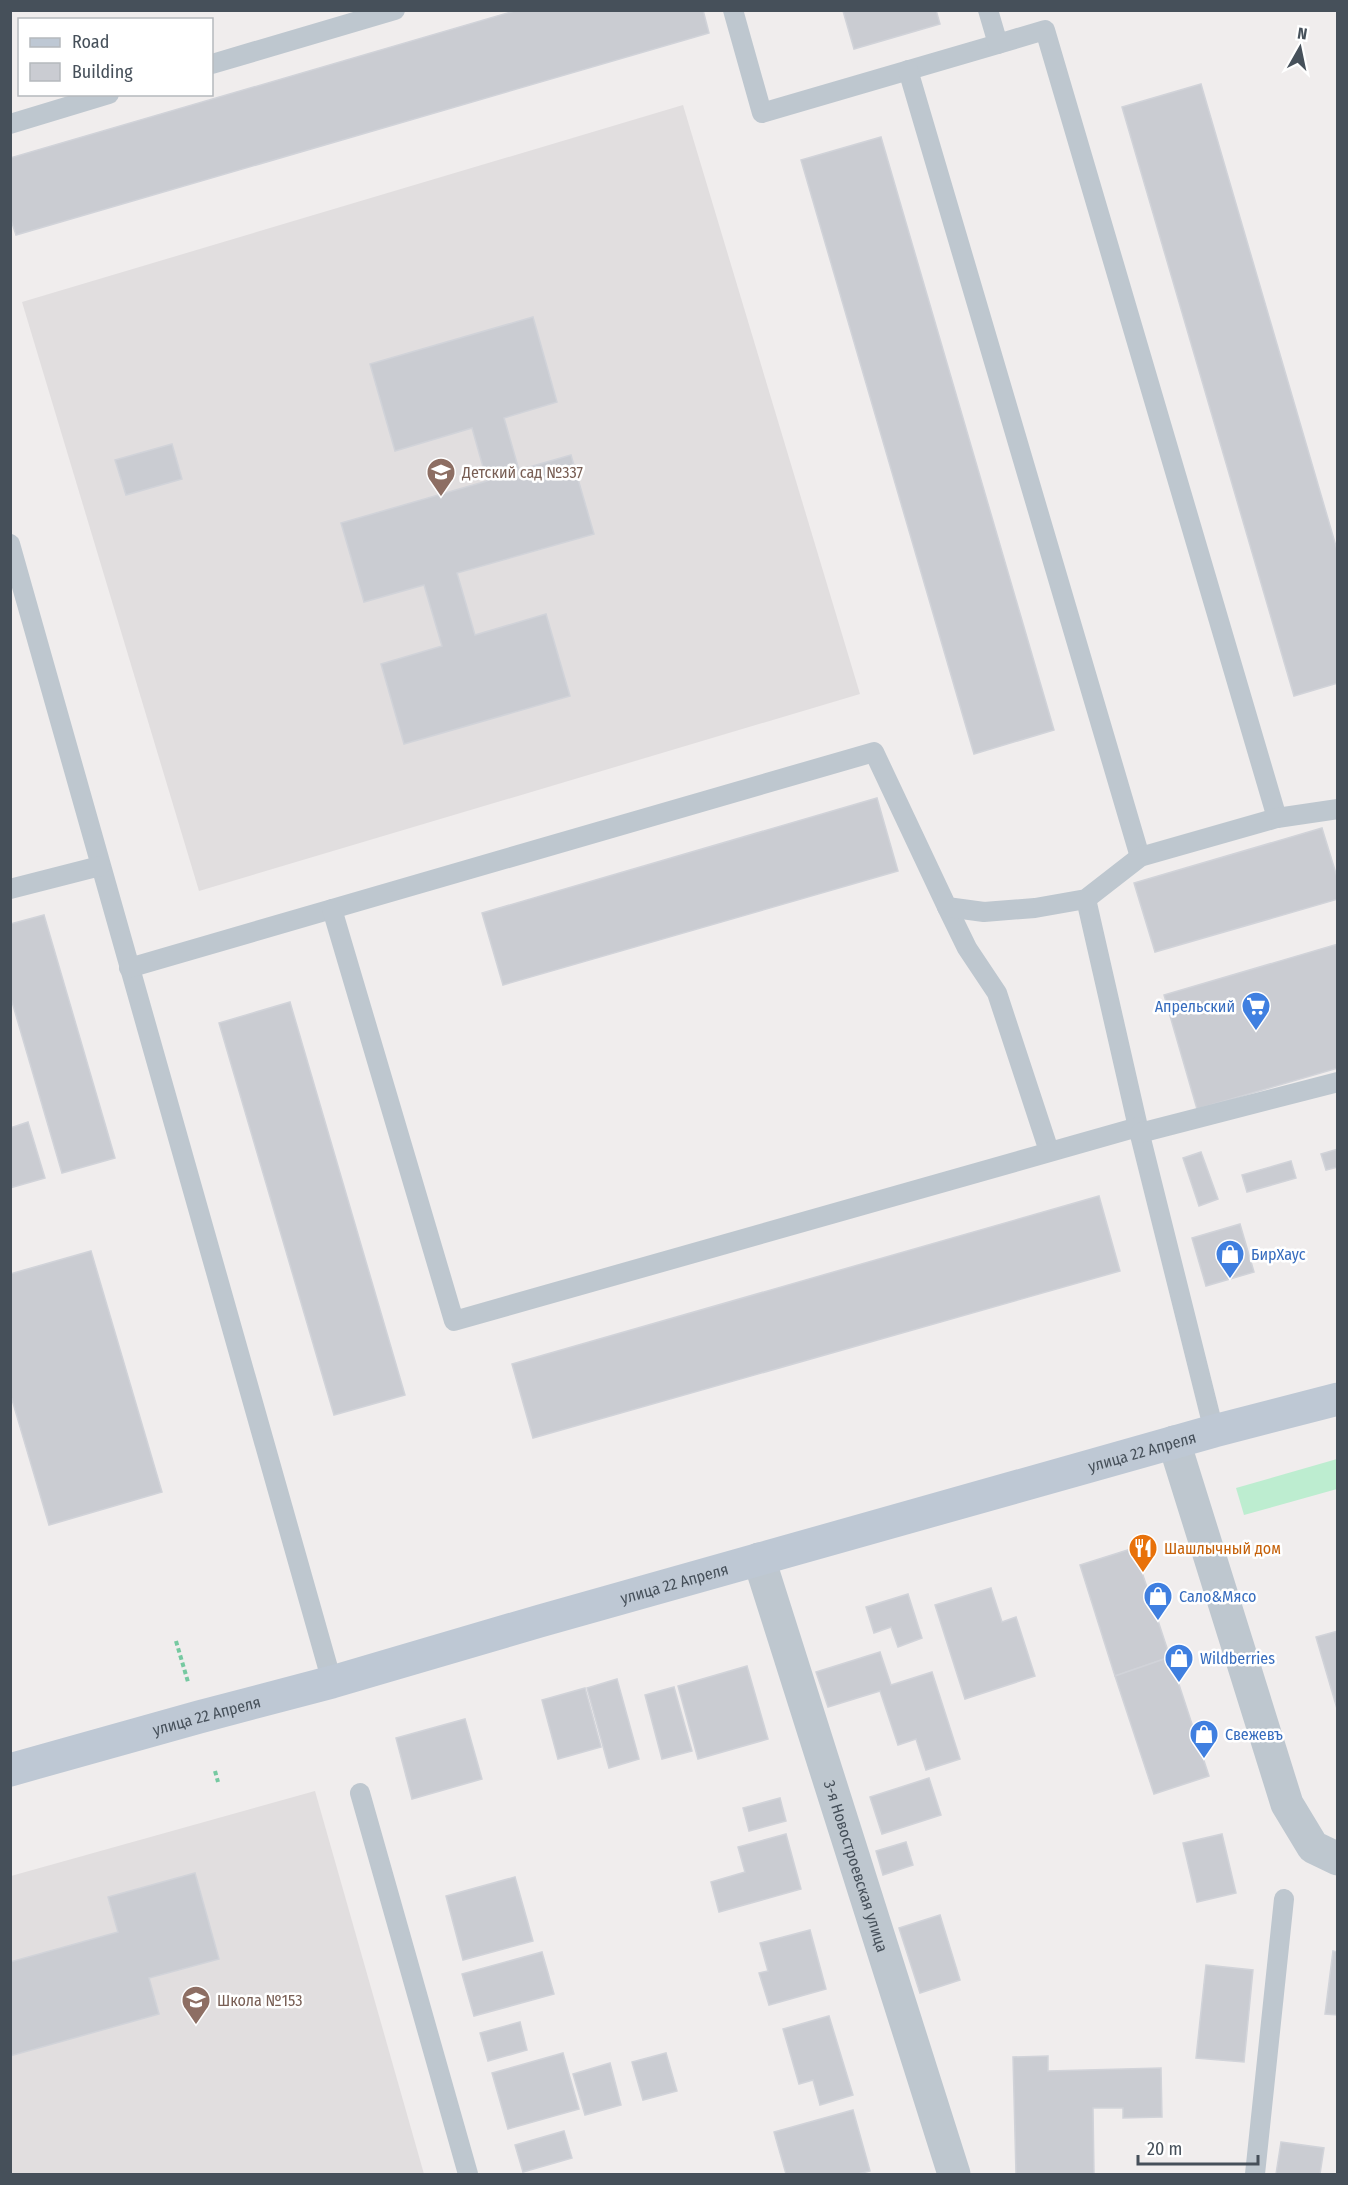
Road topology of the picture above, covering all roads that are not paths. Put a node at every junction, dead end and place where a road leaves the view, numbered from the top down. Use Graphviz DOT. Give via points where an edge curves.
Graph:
graph roads {
  1 [pos="395,10"];
  2 [pos="732,10"];
  3 [pos="988,10"];
  4 [pos="998,44"];
  5 [pos="213,64"];
  6 [pos="908,70"];
  7 [pos="102,96"];
  8 [pos="10,124"];
  9 [pos="10,544"];
  10 [pos="1338,809"];
  11 [pos="1277,818"];
  12 [pos="1140,857"];
  13 [pos="100,866"];
  14 [pos="10,889"];
  15 [pos="1086,899"];
  16 [pos="947,907"];
  17 [pos="332,909"];
  18 [pos="129,968"];
  19 [pos="1338,1082"];
  20 [pos="1139,1130"];
  21 [pos="1049,1151"];
  22 [pos="1338,1399"];
  23 [pos="1214,1431"];
  24 [pos="1174,1442"];
  25 [pos="759,1559"];
  26 [pos="332,1682"];
  27 [pos="10,1770"];
  28 [pos="360,1793"];
  29 [pos="1338,1859"];
  30 [pos="1284,1899"];
  31 [pos="468,2175"];
  32 [pos="954,2175"];
  33 [pos="1255,2175"];
  1 -- 5 [label="lane"];
  2 -- 6 [label="lane" via="762,113"];
  3 -- 4 [label="lane"];
  4 -- 6 [label="lane"];
  4 -- 11 [label="lane" via="1045,30"];
  6 -- 12 [label="lane"];
  7 -- 8 [label="lane"];
  9 -- 13 [label="lane"];
  10 -- 11 [label="lane"];
  11 -- 12 [label="lane"];
  12 -- 15 [label="lane"];
  13 -- 14 [label="lane"];
  13 -- 18 [label="lane"];
  15 -- 16 [label="lane" via="984,912"];
  15 -- 20 [label="lane"];
  16 -- 17 [label="lane" via="874,752"];
  16 -- 21 [label="lane" via="997,993"];
  17 -- 18 [label="lane"];
  17 -- 21 [label="lane" via="454,1321"];
  18 -- 26 [label="lane"];
  19 -- 20 [label="lane"];
  20 -- 21 [label="lane"];
  20 -- 23 [label="lane"];
  22 -- 23 [label="main road, улица 22 Апреля"];
  23 -- 24 [label="main road, улица 22 Апреля"];
  24 -- 25 [label="main road, улица 22 Апреля"];
  24 -- 29 [label="street" via="1287,1804 1313,1846"];
  25 -- 26 [label="main road, улица 22 Апреля"];
  25 -- 32 [label="street, 3-я Новостроевская улица"];
  26 -- 27 [label="main road, улица 22 Апреля"];
  28 -- 31 [label="lane"];
  30 -- 33 [label="lane"];
}
